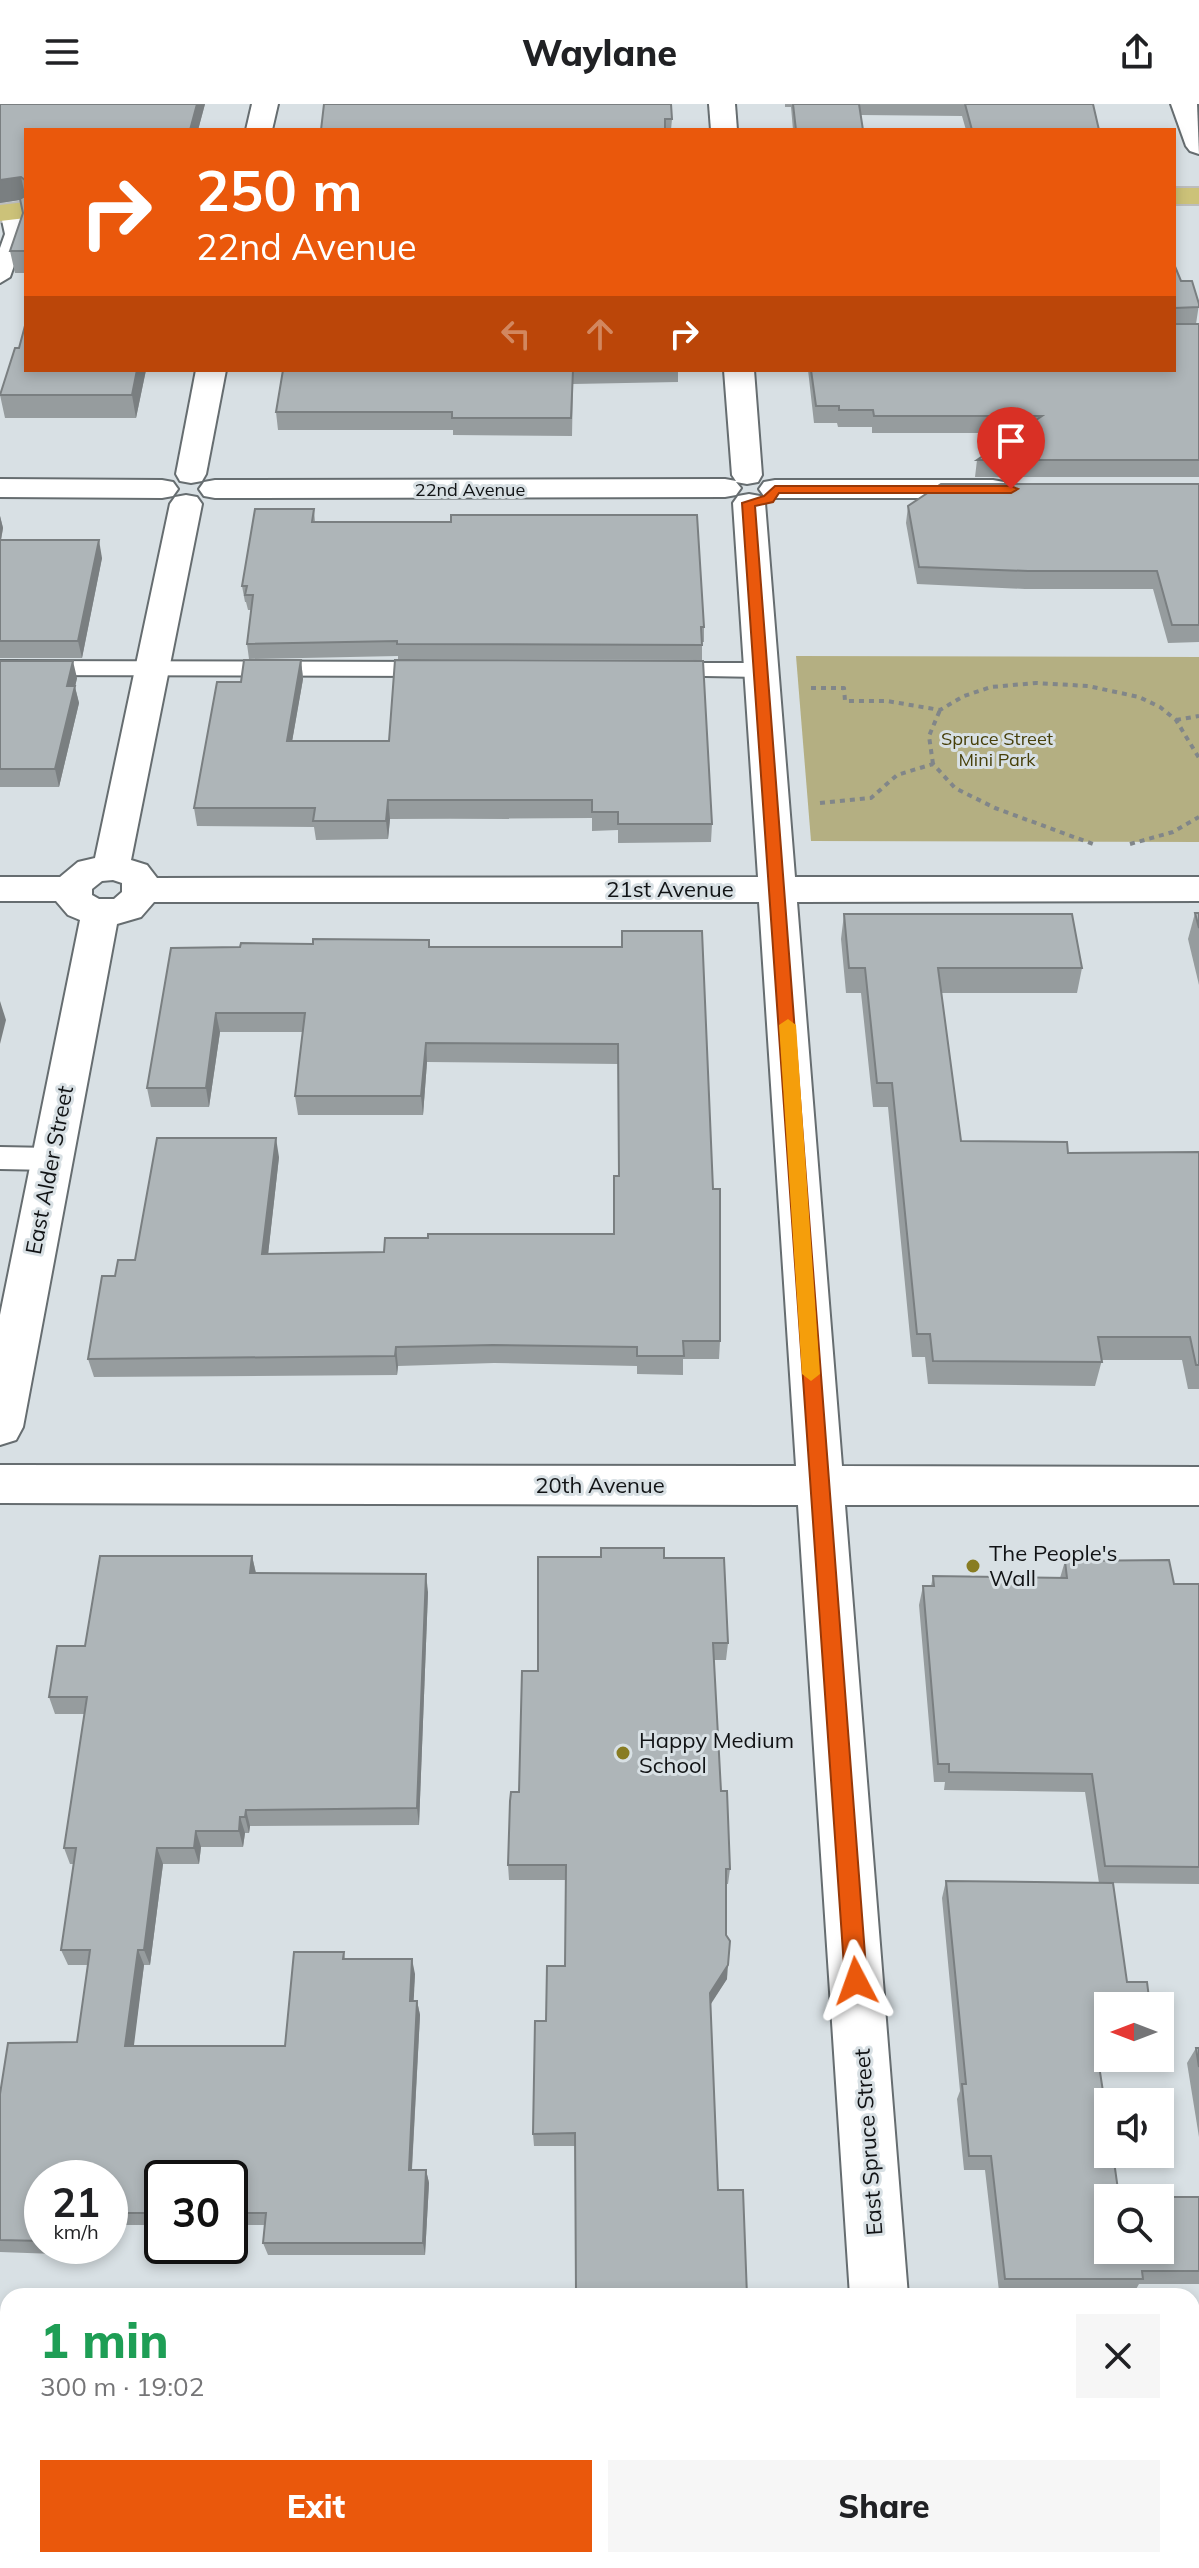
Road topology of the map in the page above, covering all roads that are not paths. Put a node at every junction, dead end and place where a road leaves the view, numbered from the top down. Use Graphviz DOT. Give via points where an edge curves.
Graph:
graph roads {
  1 [pos="265,104"];
  2 [pos="722,104"];
  3 [pos="1184,104"];
  4 [pos="259,128"];
  5 [pos="724,128"];
  6 [pos="1199,146"];
  7 [pos="1176,196"];
  8 [pos="1199,196"];
  9 [pos="12,212"];
  10 [pos="0,277"];
  11 [pos="211,372"];
  12 [pos="739,372"];
  13 [pos="0,488"];
  14 [pos="189,489"];
  15 [pos="749,489"];
  16 [pos="1027,489"];
  17 [pos="0,668"];
  18 [pos="150,668"];
  19 [pos="464,669"];
  20 [pos="635,670"];
  21 [pos="760,670"];
  22 [pos="111,868"];
  23 [pos="0,889"];
  24 [pos="778,889"];
  25 [pos="1199,889"];
  26 [pos="141,890"];
  27 [pos="86,901"];
  28 [pos="0,1158"];
  29 [pos="51,1159"];
  30 [pos="0,1427"];
  31 [pos="0,1484"];
  32 [pos="819,1486"];
  33 [pos="1199,1486"];
  34 [pos="878,2288"];
  1 -- 4 [label="street"];
  2 -- 5 [label="street"];
  3 -- 6 [label="street"];
  7 -- 8 [label="main road"];
  9 -- 10 [label="lane" via="15,234"];
  11 -- 14 [label="street"];
  12 -- 15 [label="street, East Spruce Street"];
  13 -- 14 [label="street, 22nd Avenue"];
  14 -- 15 [label="street, 22nd Avenue"];
  14 -- 18 [label="street"];
  15 -- 16 [label="street, 22nd Avenue"];
  15 -- 21 [label="street, East Spruce Street"];
  17 -- 18 [label="lane"];
  18 -- 19 [label="lane"];
  18 -- 22 [label="street"];
  20 -- 21 [label="lane"];
  21 -- 24 [label="street, East Spruce Street"];
  22 -- 26 [label="street" via="134,874"];
  22 -- 27 [label="street" via="82,877"];
  23 -- 27 [label="street"];
  24 -- 25 [label="street, 21st Avenue"];
  24 -- 26 [label="street, 21st Avenue"];
  24 -- 32 [label="street, East Spruce Street"];
  26 -- 27 [label="street" via="128,907"];
  27 -- 29 [label="street, East Alder Street"];
  28 -- 29 [label="lane"];
  29 -- 30 [label="street, East Alder Street"];
  31 -- 32 [label="street, 20th Avenue"];
  32 -- 33 [label="street, 20th Avenue"];
  32 -- 34 [label="street, East Spruce Street"];
}
